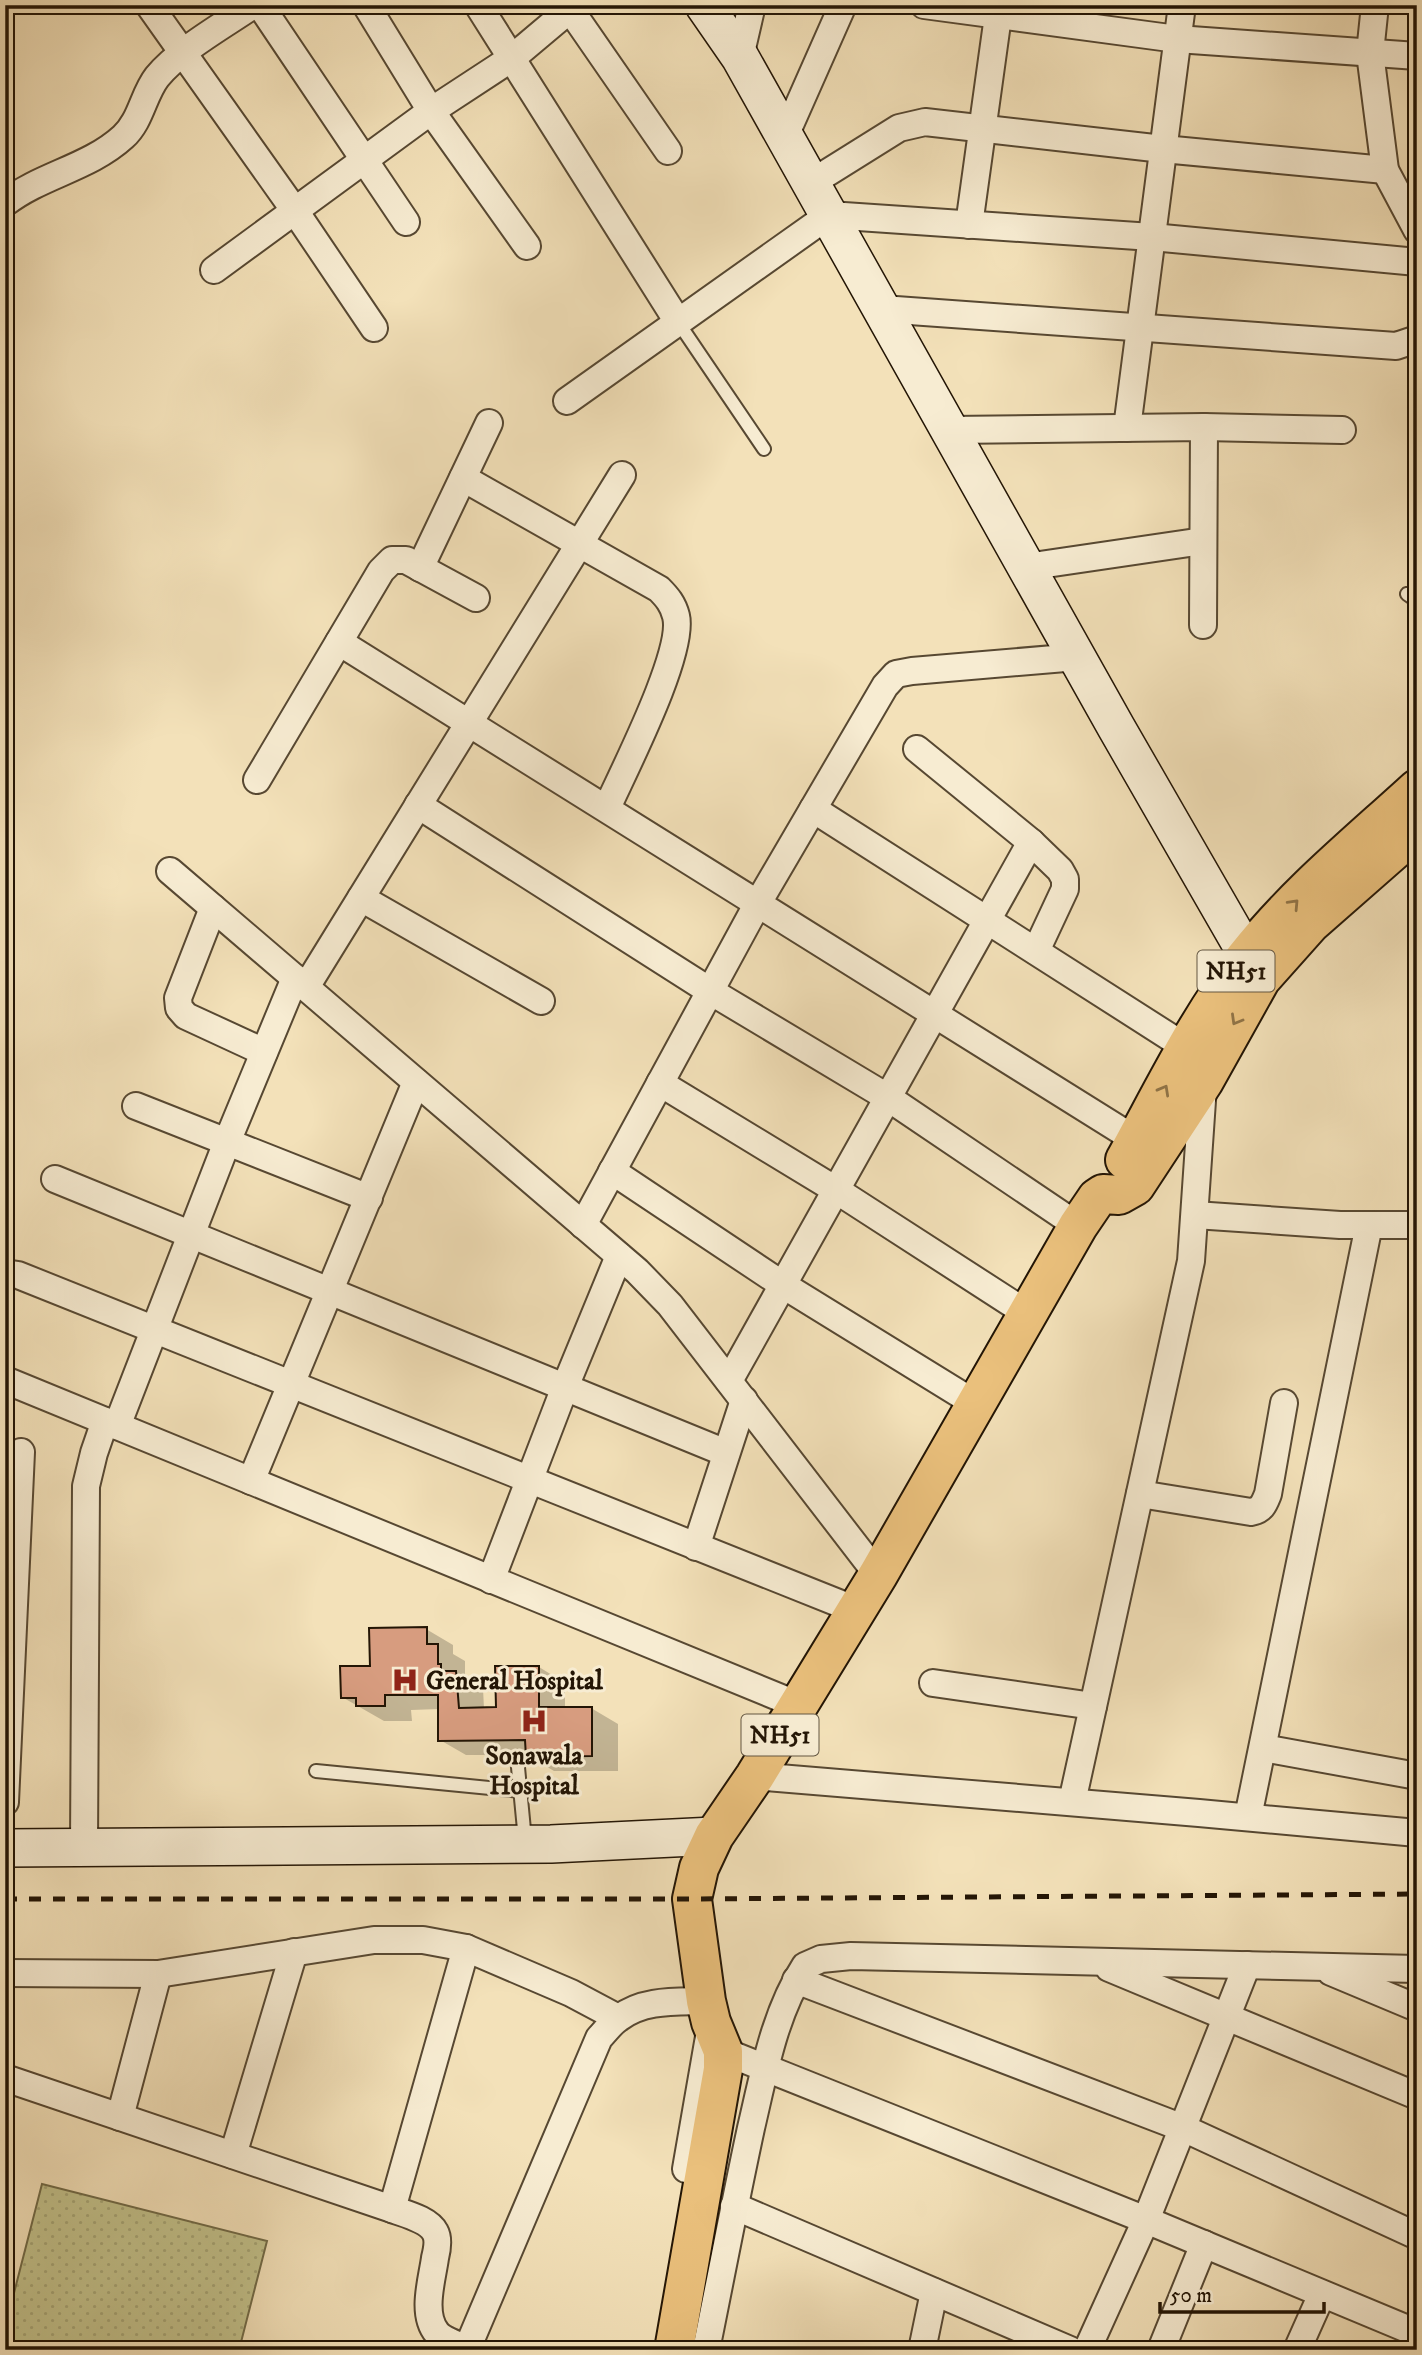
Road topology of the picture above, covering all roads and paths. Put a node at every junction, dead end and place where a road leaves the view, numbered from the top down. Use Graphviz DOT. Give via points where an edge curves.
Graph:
graph roads {
  1 [pos="149,5"];
  2 [pos="253,5"];
  3 [pos="260,5"];
  4 [pos="366,5"];
  5 [pos="478,5"];
  6 [pos="704,5"];
  7 [pos="752,5"];
  8 [pos="843,5"];
  9 [pos="924,5"];
  10 [pos="1182,5"];
  11 [pos="1375,5"];
  12 [pos="571,7"];
  13 [pos="998,16"];
  14 [pos="1177,39"];
  15 [pos="1370,53"];
  16 [pos="183,54"];
  17 [pos="1417,56"];
  18 [pos="740,57"];
  19 [pos="512,58"];
  20 [pos="431,111"];
  21 [pos="983,127"];
  22 [pos="785,136"];
  23 [pos="1163,149"];
  24 [pos="668,151"];
  25 [pos="363,161"];
  26 [pos="1385,170"];
  27 [pos="811,183"];
  28 [pos="5,203"];
  29 [pos="1411,207"];
  30 [pos="295,211"];
  31 [pos="829,215"];
  32 [pos="406,222"];
  33 [pos="969,225"];
  34 [pos="1417,230"];
  35 [pos="1152,237"];
  36 [pos="527,246"];
  37 [pos="1417,262"];
  38 [pos="214,270"];
  39 [pos="882,309"];
  40 [pos="678,322"];
  41 [pos="1140,327"];
  42 [pos="374,328"];
  43 [pos="1417,340"];
  44 [pos="567,401"];
  45 [pos="489,423"];
  46 [pos="1204,427"];
  47 [pos="1127,428"];
  48 [pos="950,430"];
  49 [pos="1342,430"];
  50 [pos="764,449"];
  51 [pos="622,475"];
  52 [pos="463,478"];
  53 [pos="1203,541"];
  54 [pos="579,544"];
  55 [pos="1027,567"];
  56 [pos="420,568"];
  57 [pos="476,598"];
  58 [pos="1203,625"];
  59 [pos="339,642"];
  60 [pos="1077,657"];
  61 [pos="469,722"];
  62 [pos="917,749"];
  63 [pos="257,780"];
  64 [pos="1417,789"];
  65 [pos="418,805"];
  66 [pos="607,808"];
  67 [pos="813,809"];
  68 [pos="1417,830"];
  69 [pos="1031,842"];
  70 [pos="170,871"];
  71 [pos="361,898"];
  72 [pos="758,903"];
  73 [pos="213,908"];
  74 [pos="988,921"];
  75 [pos="1036,951"];
  76 [pos="1254,968"];
  77 [pos="300,982"];
  78 [pos="710,991"];
  79 [pos="541,1001"];
  80 [pos="934,1014"];
  81 [pos="1187,1048"];
  82 [pos="264,1052"];
  83 [pos="1204,1081"];
  84 [pos="416,1082"];
  85 [pos="660,1083"];
  86 [pos="887,1097"];
  87 [pos="136,1106"];
  88 [pos="1136,1140"];
  89 [pos="227,1142"];
  90 [pos="612,1171"];
  91 [pos="55,1179"];
  92 [pos="836,1190"];
  93 [pos="1119,1195"];
  94 [pos="369,1198"];
  95 [pos="1195,1215"];
  96 [pos="583,1224"];
  97 [pos="1369,1225"];
  98 [pos="1417,1225"];
  99 [pos="1078,1226"];
  100 [pos="191,1234"];
  101 [pos="619,1256"];
  102 [pos="5,1273"];
  103 [pos="783,1285"];
  104 [pos="330,1291"];
  105 [pos="1028,1314"];
  106 [pos="154,1329"];
  107 [pos="5,1380"];
  108 [pos="291,1385"];
  109 [pos="565,1387"];
  110 [pos="736,1391"];
  111 [pos="1284,1403"];
  112 [pos="976,1404"];
  113 [pos="111,1424"];
  114 [pos="21,1452"];
  115 [pos="726,1453"];
  116 [pos="529,1480"];
  117 [pos="251,1481"];
  118 [pos="1140,1494"];
  119 [pos="696,1547"];
  120 [pos="878,1574"];
  121 [pos="491,1580"];
  122 [pos="856,1610"];
  123 [pos="933,1683"];
  124 [pos="798,1705"];
  125 [pos="1093,1706"];
  126 [pos="1263,1748"];
  127 [pos="517,1757"];
  128 [pos="316,1771"];
  129 [pos="755,1776"];
  130 [pos="1417,1776"];
  131 [pos="520,1791"];
  132 [pos="5,1802"];
  133 [pos="1072,1802"];
  134 [pos="1248,1817"];
  135 [pos="1417,1833"];
  136 [pos="714,1836"];
  137 [pos="525,1844"];
  138 [pos="85,1847"];
  139 [pos="5,1848"];
  140 [pos="466,1948"];
  141 [pos="294,1952"];
  142 [pos="1094,1962"];
  143 [pos="1247,1965"];
  144 [pos="1318,1967"];
  145 [pos="1417,1969"];
  146 [pos="5,1973"];
  147 [pos="158,1974"];
  148 [pos="796,1980"];
  149 [pos="1417,2008"];
  150 [pos="1227,2016"];
  151 [pos="618,2018"];
  152 [pos="713,2025"];
  153 [pos="765,2067"];
  154 [pos="5,2078"];
  155 [pos="1417,2096"];
  156 [pos="120,2117"];
  157 [pos="1183,2128"];
  158 [pos="233,2155"];
  159 [pos="734,2206"];
  160 [pos="392,2208"];
  161 [pos="1146,2220"];
  162 [pos="1417,2236"];
  163 [pos="1204,2244"];
  164 [pos="934,2292"];
  165 [pos="1322,2294"];
  166 [pos="1417,2333"];
  167 [pos="468,2349"];
  168 [pos="656,2350"];
  169 [pos="674,2350"];
  170 [pos="706,2350"];
  171 [pos="922,2350"];
  172 [pos="1070,2350"];
  173 [pos="1087,2350"];
  174 [pos="1161,2350"];
  175 [pos="1297,2350"];
  1 -- 16 [label="street"];
  2 -- 16 [label="street"];
  3 -- 25 [label="street"];
  4 -- 20 [label="street"];
  5 -- 19 [label="street"];
  6 -- 18 [label="street"];
  7 -- 18 [label="street"];
  8 -- 22 [label="street"];
  9 -- 13 [label="street"];
  10 -- 14 [label="street"];
  11 -- 15 [label="street"];
  12 -- 19 [label="street"];
  12 -- 24 [label="street"];
  13 -- 14 [label="street"];
  13 -- 21 [label="street"];
  14 -- 15 [label="street"];
  14 -- 23 [label="street"];
  15 -- 17 [label="street"];
  15 -- 26 [label="street"];
  16 -- 28 [label="street" via="156,78 125,135 102,154 23,189"];
  16 -- 30 [label="street"];
  18 -- 22 [label="street"];
  19 -- 20 [label="street"];
  19 -- 40 [label="street"];
  20 -- 25 [label="street"];
  20 -- 36 [label="street"];
  21 -- 23 [label="street"];
  21 -- 27 [label="street" via="925,122 899,128"];
  21 -- 33 [label="street"];
  22 -- 27 [label="street"];
  23 -- 26 [label="street"];
  23 -- 35 [label="street"];
  25 -- 30 [label="street"];
  25 -- 32 [label="street"];
  26 -- 29 [label="street"];
  27 -- 31 [label="street"];
  29 -- 34 [label="street"];
  30 -- 38 [label="street"];
  30 -- 42 [label="street"];
  31 -- 33 [label="street"];
  31 -- 39 [label="street"];
  31 -- 40 [label="street"];
  33 -- 35 [label="street"];
  35 -- 37 [label="street"];
  35 -- 41 [label="street"];
  39 -- 41 [label="street"];
  39 -- 48 [label="street"];
  40 -- 44 [label="street"];
  40 -- 50 [label="lane"];
  41 -- 43 [label="street" via="1396,346"];
  41 -- 47 [label="street"];
  45 -- 52 [label="street"];
  46 -- 47 [label="street"];
  46 -- 49 [label="street"];
  46 -- 53 [label="street"];
  47 -- 48 [label="street"];
  48 -- 55 [label="street"];
  51 -- 54 [label="street"];
  52 -- 54 [label="street"];
  52 -- 56 [label="street"];
  53 -- 55 [label="street"];
  53 -- 58 [label="street"];
  54 -- 61 [label="street"];
  54 -- 66 [label="street" via="659,589 676,618 668,668"];
  55 -- 60 [label="street"];
  56 -- 57 [label="street"];
  56 -- 59 [label="street" via="406,560 392,560"];
  59 -- 61 [label="street"];
  59 -- 63 [label="street"];
  60 -- 67 [label="street" via="896,674"];
  60 -- 76 [label="street"];
  61 -- 65 [label="street"];
  61 -- 66 [label="street"];
  62 -- 69 [label="street"];
  76 -- 64 [label="highway, NH51, one-way" via="1299,898"];
  65 -- 71 [label="street"];
  65 -- 78 [label="street"];
  66 -- 72 [label="street"];
  67 -- 72 [label="street"];
  67 -- 74 [label="street"];
  68 -- 76 [label="highway, NH51"];
  69 -- 74 [label="street"];
  69 -- 75 [label="street" via="1065,879 1065,889"];
  70 -- 73 [label="street"];
  71 -- 77 [label="street"];
  71 -- 79 [label="street"];
  72 -- 78 [label="street"];
  72 -- 80 [label="street"];
  73 -- 77 [label="street"];
  73 -- 82 [label="street" via="178,998 179,1008 186,1016"];
  74 -- 75 [label="street"];
  74 -- 80 [label="street"];
  75 -- 81 [label="street"];
  76 -- 81 [label="highway, NH51" via="1214,1001"];
  76 -- 83 [label="highway, NH51, one-way"];
  77 -- 82 [label="street"];
  77 -- 84 [label="street"];
  78 -- 85 [label="street"];
  78 -- 86 [label="street"];
  80 -- 86 [label="street"];
  80 -- 88 [label="street"];
  88 -- 81 [label="highway, NH51, one-way"];
  82 -- 89 [label="street"];
  83 -- 93 [label="highway, NH51" via="1135,1186"];
  83 -- 95 [label="street"];
  84 -- 94 [label="street"];
  84 -- 96 [label="street"];
  85 -- 90 [label="street"];
  85 -- 92 [label="street"];
  86 -- 92 [label="street"];
  86 -- 99 [label="street"];
  87 -- 89 [label="street"];
  88 -- 93 [label="highway, NH51" via="1117,1176"];
  89 -- 94 [label="street"];
  89 -- 100 [label="street"];
  90 -- 96 [label="street"];
  90 -- 103 [label="street"];
  91 -- 100 [label="street"];
  92 -- 103 [label="street"];
  92 -- 105 [label="street"];
  93 -- 99 [label="highway, NH51" via="1097,1198"];
  94 -- 104 [label="street"];
  95 -- 97 [label="street"];
  95 -- 118 [label="street" via="1191,1261"];
  96 -- 101 [label="street"];
  97 -- 98 [label="street"];
  97 -- 126 [label="street"];
  99 -- 105 [label="highway, NH51"];
  100 -- 104 [label="street"];
  100 -- 106 [label="street"];
  101 -- 109 [label="street"];
  101 -- 110 [label="street" via="670,1305"];
  102 -- 106 [label="street"];
  103 -- 110 [label="street"];
  103 -- 112 [label="street"];
  104 -- 108 [label="street"];
  104 -- 109 [label="street"];
  105 -- 112 [label="highway, NH51"];
  106 -- 108 [label="street"];
  106 -- 113 [label="street"];
  107 -- 113 [label="street"];
  108 -- 116 [label="street"];
  108 -- 117 [label="street"];
  109 -- 115 [label="street"];
  109 -- 116 [label="street"];
  110 -- 115 [label="street"];
  110 -- 120 [label="street"];
  111 -- 118 [label="street" via="1268,1494 1258,1511"];
  112 -- 120 [label="highway, NH51"];
  113 -- 117 [label="street"];
  113 -- 138 [label="street" via="93,1453 86,1486"];
  114 -- 132 [label="street"];
  115 -- 119 [label="street"];
  116 -- 119 [label="street"];
  116 -- 121 [label="street"];
  117 -- 121 [label="street"];
  118 -- 125 [label="street"];
  119 -- 122 [label="street"];
  120 -- 122 [label="highway, NH51"];
  121 -- 124 [label="street"];
  122 -- 124 [label="highway, NH51"];
  123 -- 125 [label="street"];
  124 -- 129 [label="highway, NH51"];
  125 -- 133 [label="street"];
  126 -- 130 [label="street"];
  126 -- 134 [label="street"];
  127 -- 131 [label="lane"];
  128 -- 131 [label="lane"];
  129 -- 133 [label="street"];
  129 -- 136 [label="highway, NH51"];
  131 -- 137 [label="lane"];
  133 -- 134 [label="street"];
  134 -- 135 [label="street"];
  136 -- 137 [label="street"];
  136 -- 152 [label="highway, NH51" via="699,1868 692,1899"];
  137 -- 138 [label="street"];
  138 -- 139 [label="street"];
  140 -- 141 [label="street" via="423,1940 374,1940"];
  140 -- 151 [label="street"];
  140 -- 160 [label="street"];
  141 -- 147 [label="street"];
  141 -- 158 [label="street"];
  142 -- 143 [label="street"];
  142 -- 148 [label="street" via="851,1956 821,1959 805,1966"];
  142 -- 150 [label="street"];
  143 -- 144 [label="street"];
  143 -- 150 [label="street"];
  144 -- 145 [label="street"];
  144 -- 149 [label="street"];
  146 -- 147 [label="street"];
  147 -- 156 [label="street"];
  148 -- 153 [label="street"];
  148 -- 157 [label="street"];
  150 -- 155 [label="street"];
  150 -- 157 [label="street"];
  151 -- 152 [label="street" via="659,2002"];
  151 -- 167 [label="street" via="599,2038"];
  152 -- 153 [label="street"];
  152 -- 168 [label="street"];
  152 -- 169 [label="highway, NH51" via="723,2069"];
  153 -- 159 [label="street"];
  153 -- 161 [label="street"];
  154 -- 156 [label="street"];
  156 -- 158 [label="street"];
  157 -- 161 [label="street"];
  157 -- 162 [label="street"];
  158 -- 160 [label="street"];
  159 -- 164 [label="street"];
  159 -- 170 [label="street"];
  160 -- 167 [label="street" via="425,2222 435,2232 438,2247 430,2287 431,2320 437,2333"];
  161 -- 163 [label="street"];
  161 -- 173 [label="street"];
  163 -- 165 [label="street"];
  163 -- 174 [label="street"];
  164 -- 171 [label="street"];
  164 -- 172 [label="street"];
  165 -- 166 [label="street"];
  165 -- 175 [label="street"];
}
